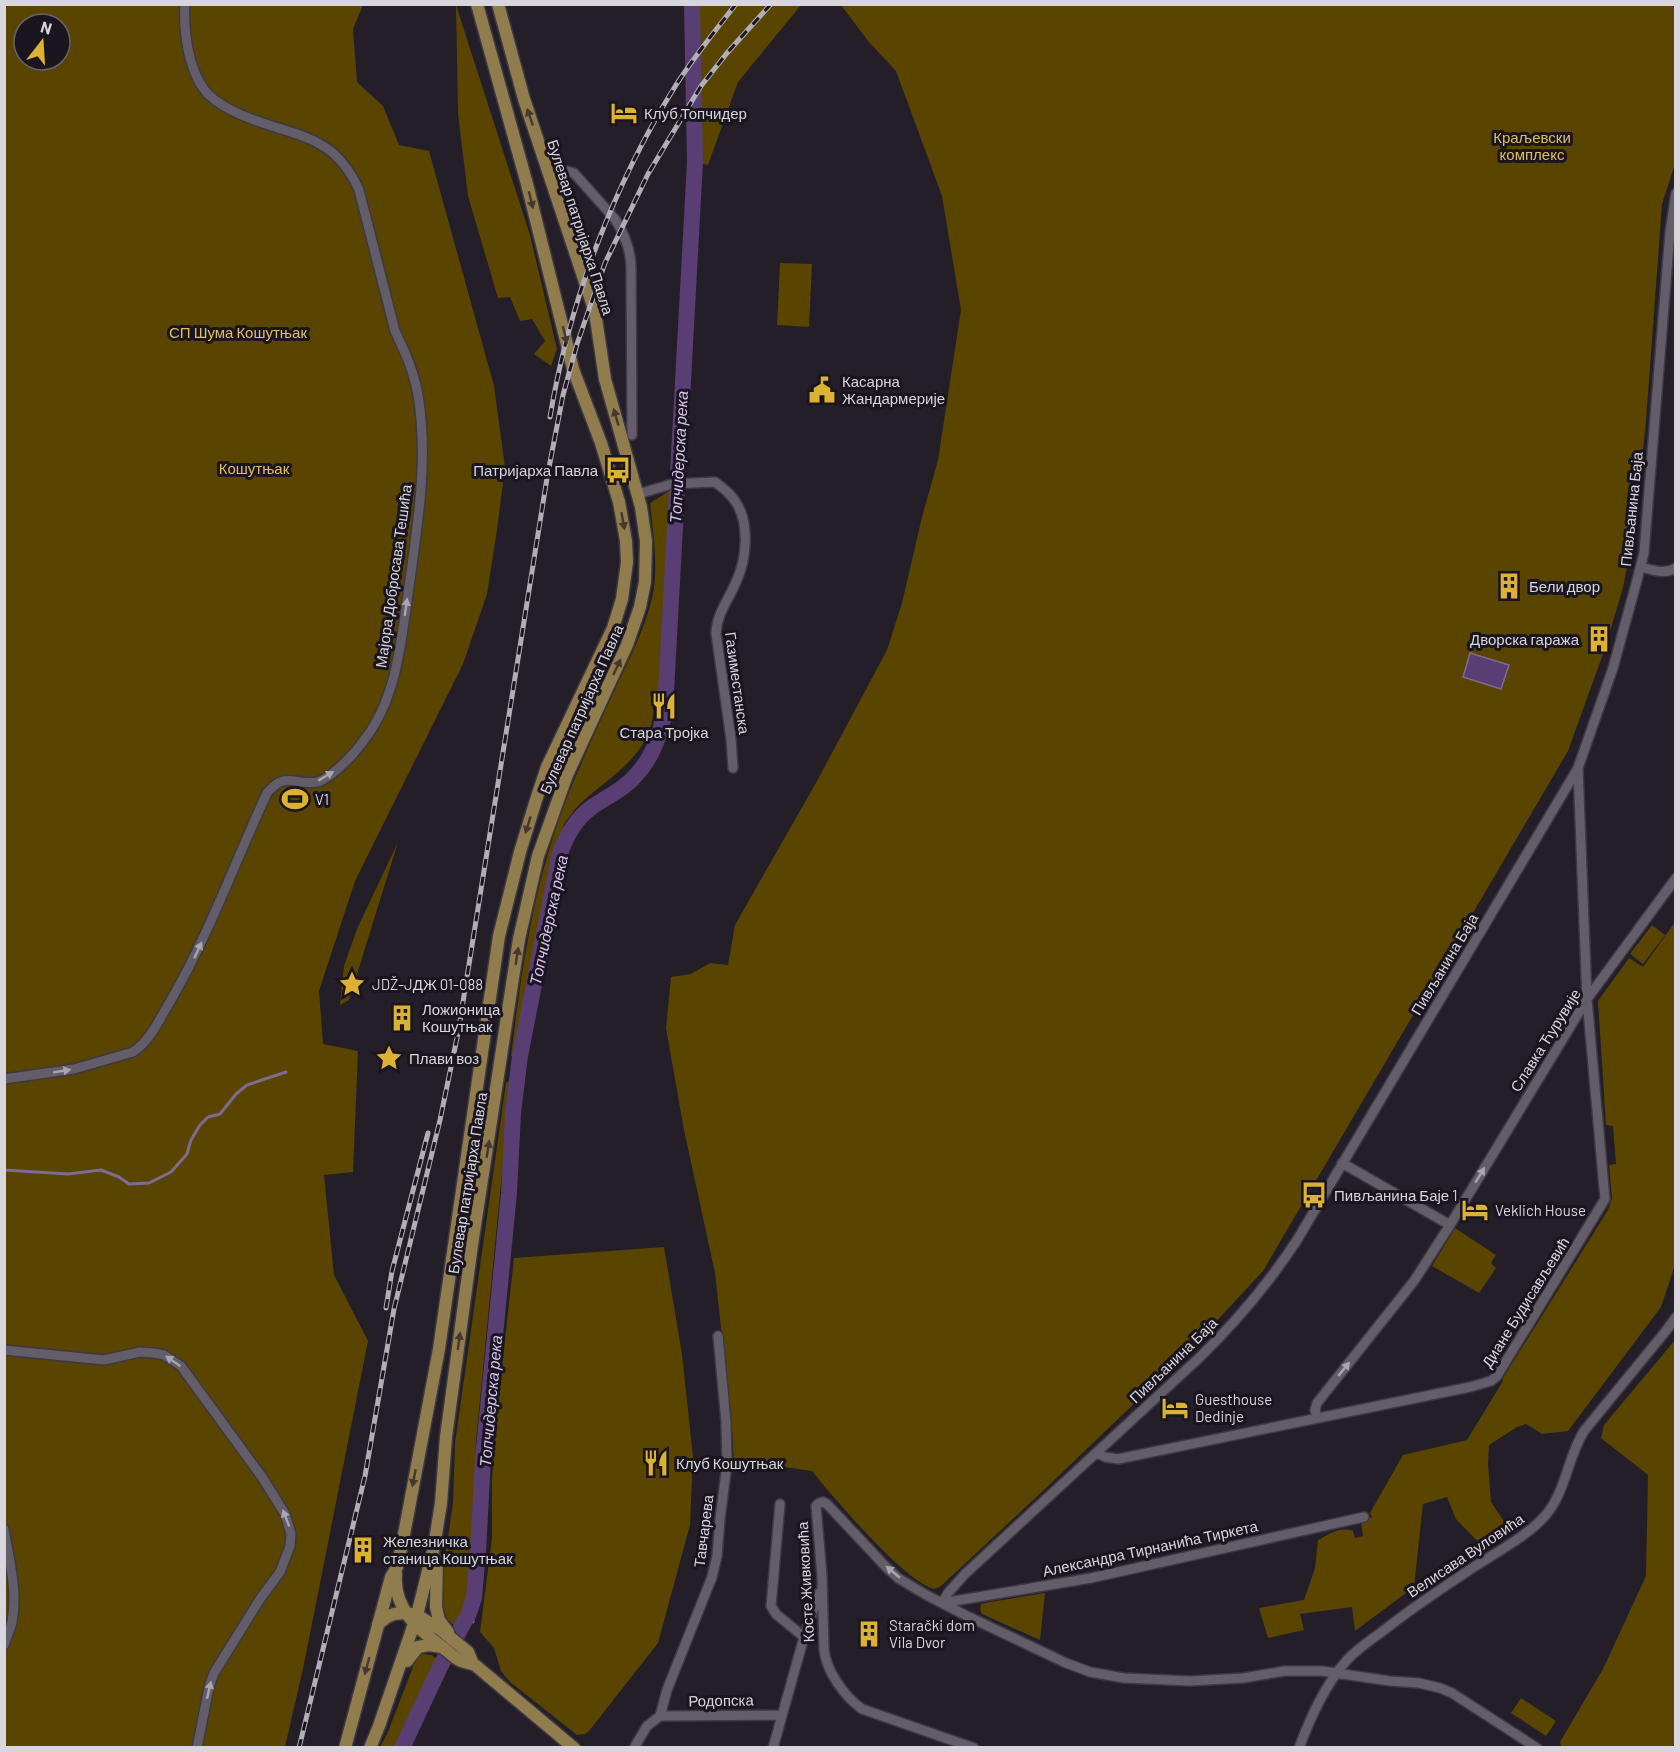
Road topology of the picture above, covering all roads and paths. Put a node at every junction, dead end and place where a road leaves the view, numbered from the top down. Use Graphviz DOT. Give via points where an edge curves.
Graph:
graph roads {
  1 [pos="184,4"];
  2 [pos="477,4"];
  3 [pos="498,4"];
  4 [pos="549,172"];
  5 [pos="1676,194"];
  6 [pos="632,435"];
  7 [pos="638,494"];
  8 [pos="1641,567"];
  9 [pos="1676,568"];
  10 [pos="733,768"];
  11 [pos="1578,768"];
  12 [pos="1676,878"];
  13 [pos="1587,999"];
  14 [pos="4,1079"];
  15 [pos="1342,1163"];
  16 [pos="1450,1225"];
  17 [pos="1676,1317"];
  18 [pos="718,1336"];
  19 [pos="4,1350"];
  20 [pos="1317,1417"];
  21 [pos="1097,1453"];
  22 [pos="780,1504"];
  23 [pos="1364,1517"];
  24 [pos="4,1529"];
  25 [pos="434,1547"];
  26 [pos="396,1567"];
  27 [pos="822,1585"];
  28 [pos="942,1603"];
  29 [pos="412,1617"];
  30 [pos="378,1624"];
  31 [pos="804,1636"];
  32 [pos="447,1642"];
  33 [pos="4,1645"];
  34 [pos="400,1669"];
  35 [pos="1337,1672"];
  36 [pos="782,1715"];
  37 [pos="660,1716"];
  38 [pos="197,1748"];
  39 [pos="345,1748"];
  40 [pos="370,1748"];
  41 [pos="574,1748"];
  42 [pos="634,1748"];
  43 [pos="773,1748"];
  44 [pos="974,1748"];
  45 [pos="1299,1748"];
  46 [pos="1537,1748"];
  14 -- 1 [label="street, Мајора Добросава Тешића, one-way" via="74,1069 133,1052 146,1040 196,956 267,793 279,781 317,782 331,775 379,719 394,676 405,620 421,495 420,413 414,379 395,331 359,190 343,164 319,144 240,113 207,93 187,46"];
  2 -- 26 [label="main road, Булевар патријарха Павла, one-way" via="575,376 602,443 619,502 627,562 616,619 547,767 510,886 499,936 439,1349"];
  4 -- 3 [label="main road, Булевар патријарха Павла, one-way"];
  4 -- 6 [label="street" via="573,173 615,219 629,248"];
  7 -- 4 [label="main road, Булевар патријарха Павла, one-way" via="605,379 595,312"];
  5 -- 8 [label="street, Пивљанина Баја"];
  7 -- 10 [label="street, Газиместанска" via="672,484 715,482 735,501 743,522 742,566 717,618 716,633"];
  25 -- 7 [label="main road, Булевар патријарха Павла, one-way" via="459,1338 519,939 554,806 627,645 640,607 646,552"];
  8 -- 9 [label="street" via="1661,572"];
  8 -- 11 [label="street, Пивљанина Баја" via="1613,668"];
  11 -- 13 [label="street, Диане Будисављевић"];
  11 -- 15 [label="street, Пивљанина Баја"];
  12 -- 13 [label="street, Славка Ћурувије"];
  16 -- 13 [label="street, Славка Ћурувије, one-way"];
  13 -- 20 [label="street, Диане Будисављевић" via="1605,1201 1503,1367 1494,1379 1484,1383"];
  15 -- 16 [label="street"];
  15 -- 21 [label="street, Пивљанина Баја" via="1271,1279 1199,1358"];
  20 -- 16 [label="street, Славка Ћурувије, one-way" via="1317,1403 1410,1286"];
  17 -- 35 [label="street, Велисава Вуловића" via="1584,1431 1573,1450 1556,1501 1543,1518 1398,1619 1355,1652"];
  18 -- 37 [label="street, Тавчарева" via="727,1464 717,1556"];
  38 -- 19 [label="street, one-way" via="214,1673 285,1561 291,1534 285,1514 209,1404 171,1358 147,1352 97,1360"];
  20 -- 21 [label="street, Диане Будисављевић" via="1118,1459"];
  21 -- 28 [label="street, Пивљанина Баја" via="965,1574"];
  22 -- 31 [label="street" via="771,1606"];
  23 -- 28 [label="street, Александра Тирнанића Тиркета" via="1091,1578"];
  24 -- 33 [label="street" via="13,1587 12,1621"];
  25 -- 29 [label="main road, Булевар патријарха Павла"];
  25 -- 32 [label="main road" via="436,1607"];
  26 -- 29 [label="main road" via="396,1587"];
  26 -- 30 [label="main road, Булевар патријарха Павла"];
  28 -- 27 [label="street, Косте Живковића, one-way" via="898,1578 823,1502 816,1506"];
  27 -- 31 [label="street"];
  27 -- 44 [label="street, Косте Живковића" via="825,1656 854,1704"];
  28 -- 35 [label="street" via="1066,1663 1106,1676 1190,1681 1285,1671"];
  29 -- 30 [label="main road" via="394,1614"];
  29 -- 32 [label="main road"];
  29 -- 34 [label="main road, Булевар патријарха Павла"];
  30 -- 39 [label="main road, Булевар патријарха Павла, one-way"];
  31 -- 36 [label="street"];
  32 -- 34 [label="main road" via="418,1647"];
  32 -- 41 [label="main road"];
  34 -- 40 [label="main road, Булевар патријарха Павла"];
  35 -- 45 [label="street, Велисава Вуловића" via="1316,1706"];
  35 -- 46 [label="street" via="1440,1688"];
  36 -- 37 [label="street, Родопска"];
  36 -- 43 [label="street"];
  37 -- 42 [label="street, Тавчарева" via="647,1726"];
}
